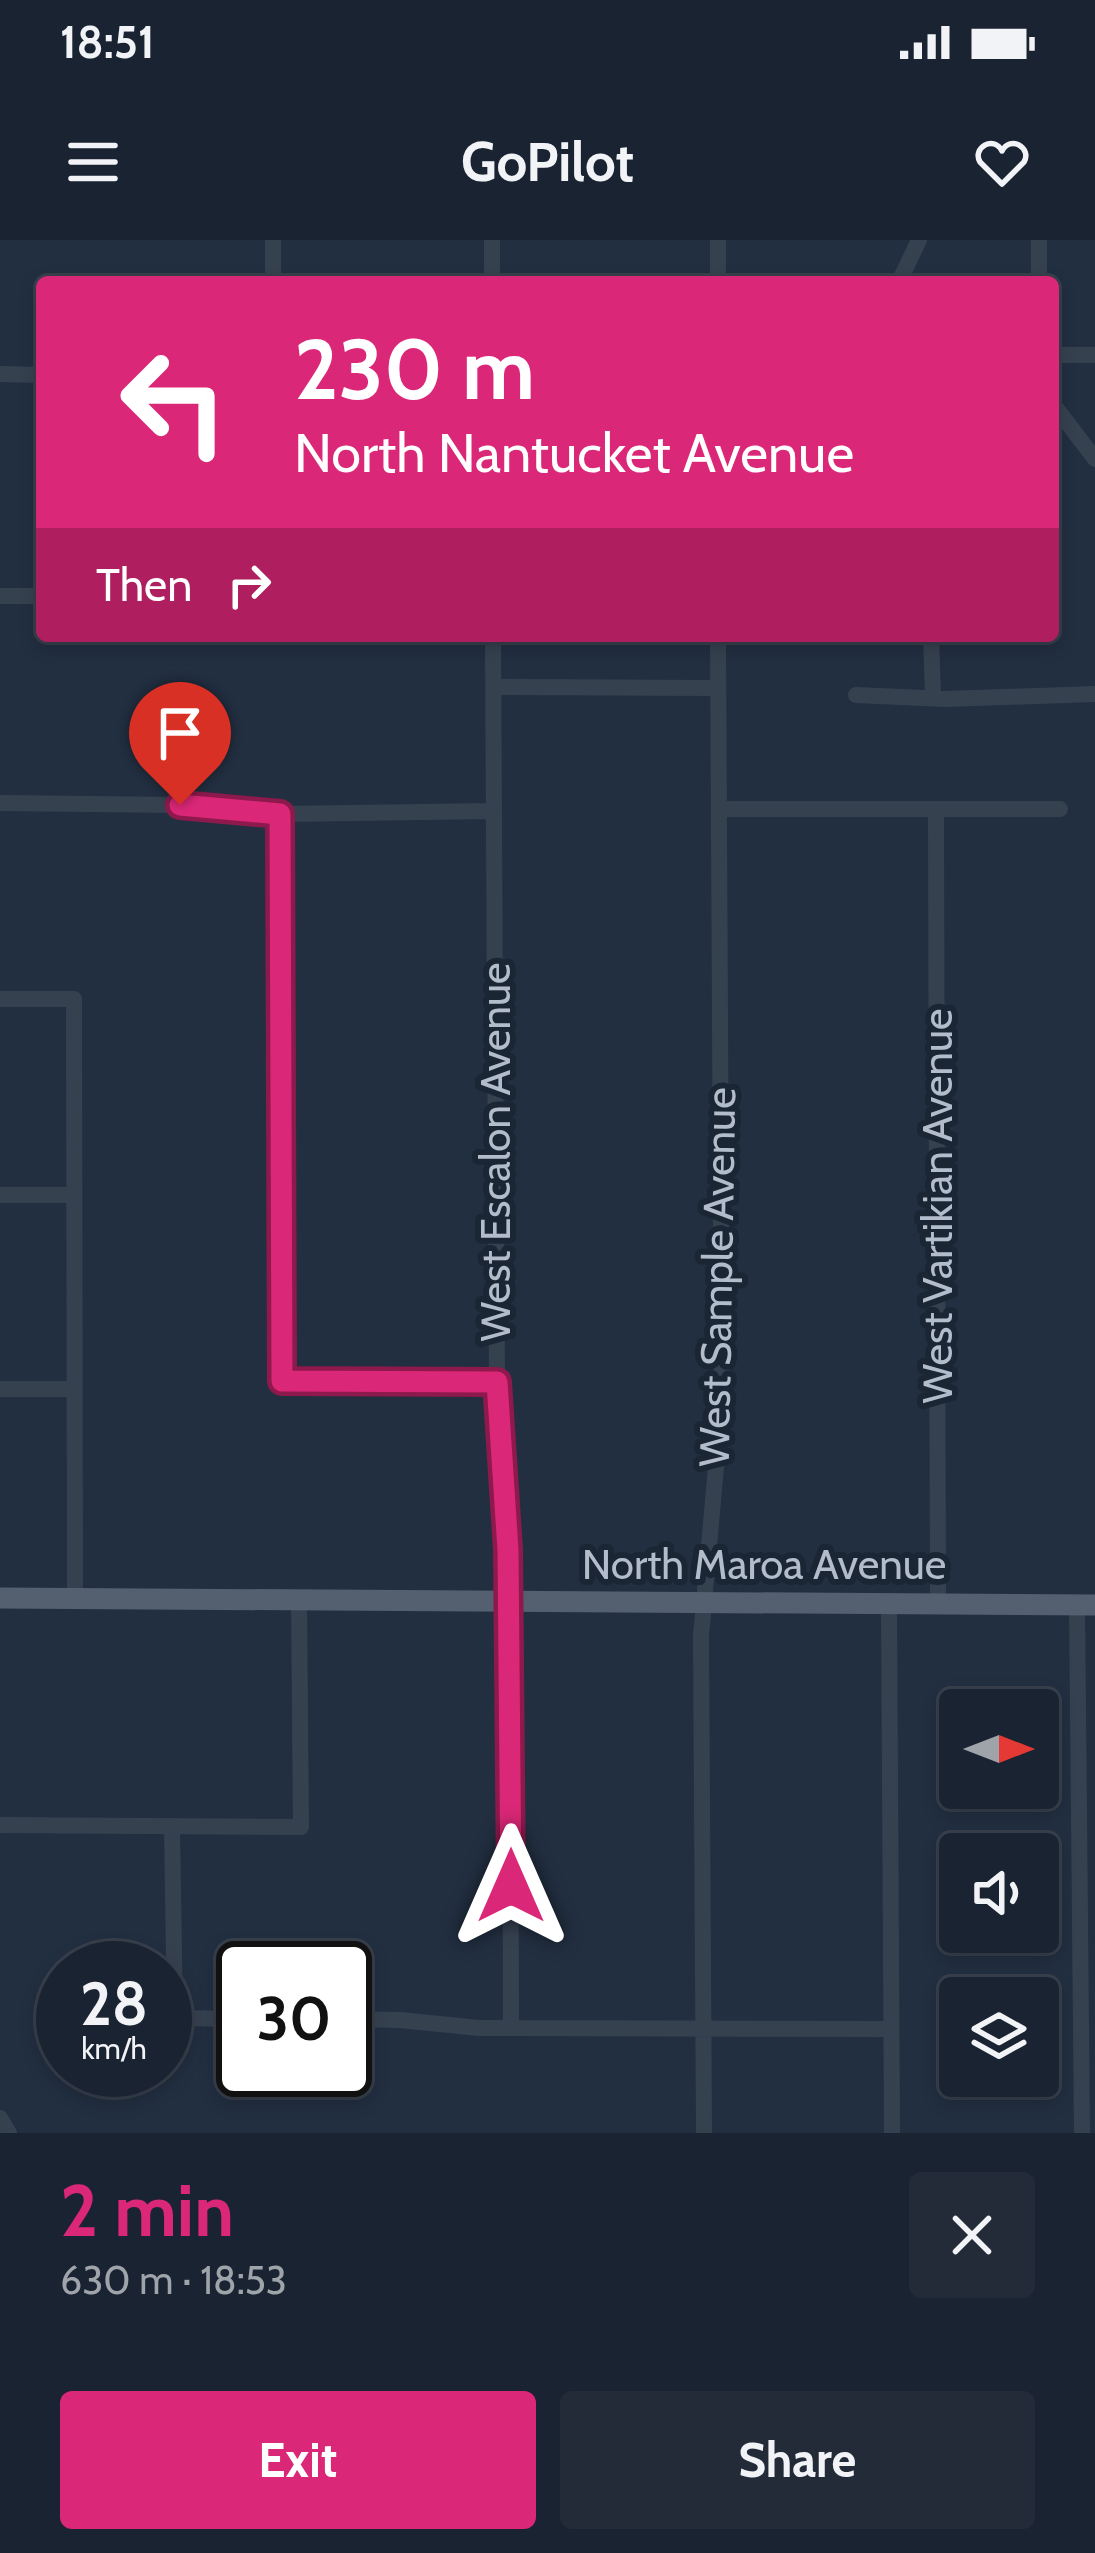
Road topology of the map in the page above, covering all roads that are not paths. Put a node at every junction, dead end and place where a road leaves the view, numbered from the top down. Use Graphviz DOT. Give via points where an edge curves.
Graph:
graph roads {
  1 [pos="273,240"];
  2 [pos="492,240"];
  3 [pos="718,240"];
  4 [pos="919,240"];
  5 [pos="1039,240"];
  6 [pos="273,276"];
  7 [pos="492,276"];
  8 [pos="718,276"];
  9 [pos="901,276"];
  10 [pos="1039,276"];
  11 [pos="1059,355"];
  12 [pos="1095,355"];
  13 [pos="0,374"];
  14 [pos="36,375"];
  15 [pos="1059,412"];
  16 [pos="1095,459"];
  17 [pos="0,596"];
  18 [pos="36,596"];
  19 [pos="494,642"];
  20 [pos="718,642"];
  21 [pos="932,642"];
  22 [pos="494,687"];
  23 [pos="718,688"];
  24 [pos="1095,694"];
  25 [pos="856,695"];
  26 [pos="933,695"];
  27 [pos="0,803"];
  28 [pos="719,809"];
  29 [pos="936,809"];
  30 [pos="1060,809"];
  31 [pos="493,811"];
  32 [pos="280,814"];
  33 [pos="0,999"];
  34 [pos="0,1195"];
  35 [pos="74,1196"];
  36 [pos="497,1382"];
  37 [pos="0,1388"];
  38 [pos="73,1389"];
  39 [pos="0,1598"];
  40 [pos="75,1598"];
  41 [pos="299,1600"];
  42 [pos="510,1603"];
  43 [pos="702,1603"];
  44 [pos="889,1604"];
  45 [pos="938,1604"];
  46 [pos="1086,1605"];
  47 [pos="0,1825"];
  48 [pos="172,1826"];
  49 [pos="216,2019"];
  50 [pos="372,2020"];
  51 [pos="512,2028"];
  52 [pos="703,2028"];
  53 [pos="891,2029"];
  54 [pos="0,2118"];
  55 [pos="9,2133"];
  56 [pos="704,2133"];
  57 [pos="892,2133"];
  58 [pos="1082,2133"];
  1 -- 6 [label="street"];
  2 -- 7 [label="street"];
  3 -- 8 [label="street"];
  4 -- 9 [label="street"];
  5 -- 10 [label="street"];
  11 -- 12 [label="street"];
  13 -- 14 [label="street"];
  15 -- 16 [label="street"];
  17 -- 18 [label="street"];
  19 -- 22 [label="street, West Escalon Avenue"];
  20 -- 23 [label="street, West Sample Avenue"];
  21 -- 26 [label="street"];
  22 -- 23 [label="street"];
  22 -- 31 [label="street, West Escalon Avenue"];
  23 -- 28 [label="street, West Sample Avenue"];
  24 -- 26 [label="street"];
  25 -- 26 [label="street"];
  27 -- 32 [label="street"];
  28 -- 29 [label="street"];
  28 -- 43 [label="street, West Sample Avenue" via="722,1400"];
  29 -- 30 [label="street"];
  29 -- 45 [label="street, West Vartikian Avenue"];
  31 -- 32 [label="street"];
  31 -- 36 [label="street, West Escalon Avenue"];
  32 -- 36 [label="street" via="282,1381"];
  33 -- 35 [label="street" via="74,1000"];
  34 -- 35 [label="street"];
  35 -- 38 [label="street"];
  36 -- 42 [label="street, West Escalon Avenue"];
  37 -- 38 [label="street"];
  38 -- 40 [label="street"];
  39 -- 40 [label="main road, North Maroa Avenue"];
  40 -- 41 [label="main road, North Maroa Avenue"];
  41 -- 42 [label="main road, North Maroa Avenue"];
  41 -- 48 [label="street" via="301,1827"];
  42 -- 43 [label="main road, North Maroa Avenue"];
  42 -- 51 [label="street, West Escalon Avenue"];
  43 -- 44 [label="main road, North Maroa Avenue"];
  43 -- 52 [label="street, West Sample Avenue"];
  44 -- 45 [label="main road, North Maroa Avenue"];
  44 -- 53 [label="street"];
  45 -- 46 [label="main road, North Maroa Avenue"];
  46 -- 58 [label="street"];
  47 -- 48 [label="street"];
  48 -- 49 [label="street" via="175,2018"];
  50 -- 51 [label="street"];
  51 -- 52 [label="street"];
  52 -- 53 [label="street"];
  52 -- 56 [label="street, West Sample Avenue"];
  53 -- 57 [label="street"];
  54 -- 55 [label="street"];
}
